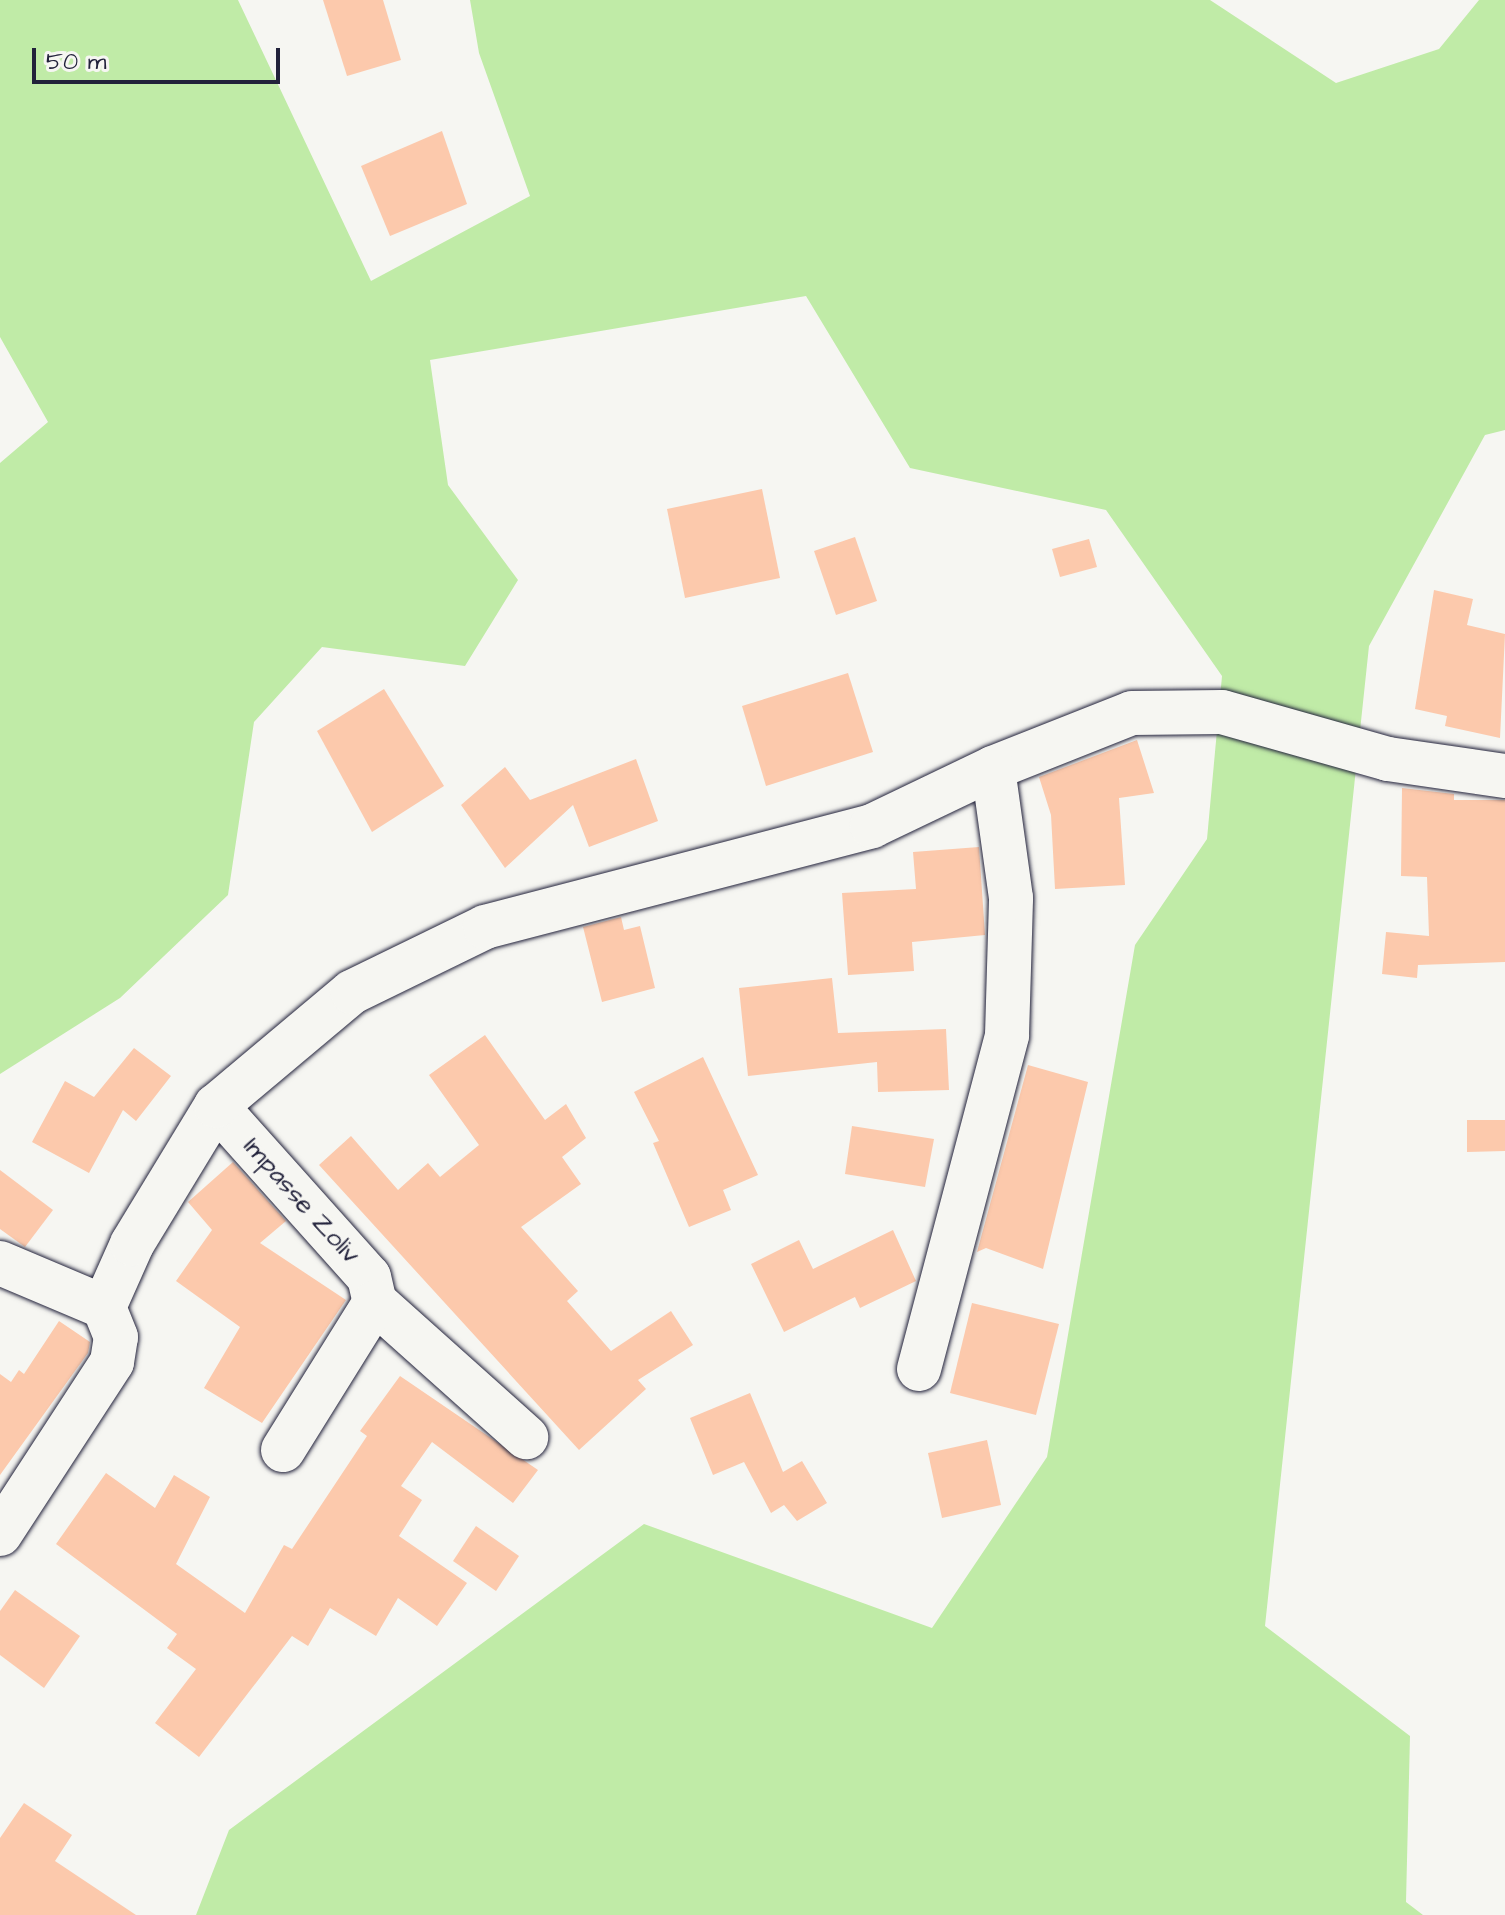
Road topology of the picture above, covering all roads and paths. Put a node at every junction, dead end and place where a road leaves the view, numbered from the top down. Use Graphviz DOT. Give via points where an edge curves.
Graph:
graph roads {
  1 [pos="993,768"];
  2 [pos="1505,776"];
  3 [pos="216,1106"];
  4 [pos="0,1263"];
  5 [pos="375,1302"];
  6 [pos="104,1307"];
  7 [pos="919,1369"];
  8 [pos="526,1437"];
  9 [pos="283,1450"];
  10 [pos="0,1534"];
  1 -- 2 [label="street" via="1132,713 1222,712 1388,759"];
  1 -- 3 [label="street" via="872,826 485,927 352,992"];
  1 -- 7 [label="street" via="1011,898 1007,1035"];
  3 -- 5 [label="street, Impasse Zoliv" via="369,1277"];
  3 -- 6 [label="street" via="132,1244"];
  4 -- 6 [label="street"];
  5 -- 8 [label="street, Impasse Zoliv"];
  5 -- 9 [label="street"];
  6 -- 10 [label="street" via="116,1337 112,1362"];
}
